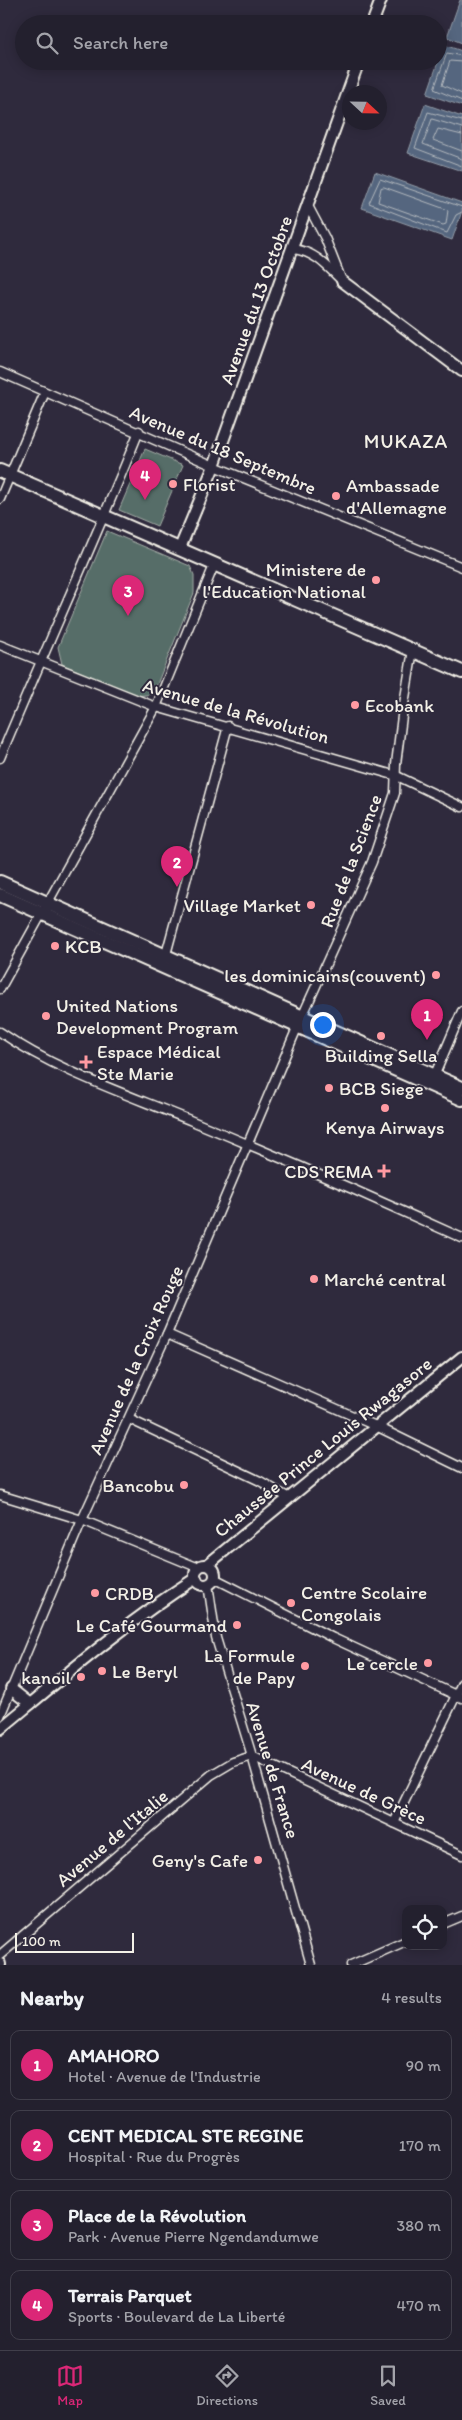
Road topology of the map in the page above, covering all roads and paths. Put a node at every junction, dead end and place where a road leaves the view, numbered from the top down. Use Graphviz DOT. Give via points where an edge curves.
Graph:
graph roads {
  1 [pos="381,0"];
  2 [pos="375,15"];
  3 [pos="356,70"];
  4 [pos="308,206"];
  5 [pos="294,249"];
  6 [pos="342,281"];
  7 [pos="462,371"];
  8 [pos="0,372"];
  9 [pos="45,392"];
  10 [pos="139,431"];
  11 [pos="214,466"];
  12 [pos="5,473"];
  13 [pos="0,499"];
  14 [pos="105,516"];
  15 [pos="180,548"];
  16 [pos="215,563"];
  17 [pos="462,567"];
  18 [pos="0,645"];
  19 [pos="413,650"];
  20 [pos="39,663"];
  21 [pos="462,672"];
  22 [pos="156,707"];
  23 [pos="228,726"];
  24 [pos="0,758"];
  25 [pos="396,776"];
  26 [pos="462,807"];
  27 [pos="0,882"];
  28 [pos="0,895"];
  29 [pos="46,908"];
  30 [pos="164,960"];
  31 [pos="0,989"];
  32 [pos="462,1011"];
  33 [pos="299,1022"];
  34 [pos="0,1032"];
  35 [pos="433,1081"];
  36 [pos="462,1088"];
  37 [pos="462,1100"];
  38 [pos="247,1144"];
  39 [pos="462,1238"];
  40 [pos="167,1334"];
  41 [pos="462,1349"];
  42 [pos="459,1359"];
  43 [pos="129,1419"];
  44 [pos="378,1428"];
  45 [pos="462,1468"];
  46 [pos="0,1495"];
  47 [pos="289,1498"];
  48 [pos="82,1520"];
  49 [pos="203,1566"];
  50 [pos="196,1578"];
  51 [pos="211,1581"];
  52 [pos="462,1683"];
  53 [pos="11,1689"];
  54 [pos="459,1696"];
  55 [pos="30,1704"];
  56 [pos="0,1716"];
  57 [pos="0,1730"];
  58 [pos="252,1756"];
  59 [pos="394,1823"];
  60 [pos="462,1855"];
  61 [pos="462,1916"];
  62 [pos="447,1922"];
  63 [pos="402,1943"];
  64 [pos="0,1955"];
  65 [pos="311,1965"];
  66 [pos="351,1965"];
  1 -- 2 [label="street"];
  3 -- 4 [label="street, Avenue du 13 Octobre"];
  4 -- 5 [label="street, Avenue du 13 Octobre"];
  4 -- 6 [label="street"];
  5 -- 6 [label="street" via="321,260"];
  5 -- 11 [label="street, Avenue du 13 Octobre"];
  6 -- 7 [label="street"];
  8 -- 9 [label="street, Avenue du 18 Septembre"];
  9 -- 10 [label="street, Avenue du 18 Septembre"];
  9 -- 12 [label="street"];
  10 -- 11 [label="street, Avenue du 18 Septembre"];
  10 -- 14 [label="street"];
  11 -- 15 [label="street, Avenue du 13 Octobre"];
  11 -- 17 [label="street, Avenue du 18 Septembre"];
  12 -- 13 [label="street"];
  12 -- 14 [label="main road"];
  14 -- 15 [label="main road"];
  14 -- 20 [label="street"];
  15 -- 16 [label="main road"];
  16 -- 19 [label="main road"];
  16 -- 22 [label="street"];
  18 -- 20 [label="street, Avenue de la Révolution"];
  19 -- 21 [label="main road"];
  19 -- 25 [label="street, Rue de la Science"];
  20 -- 22 [label="street, Avenue de la Révolution"];
  20 -- 24 [label="street"];
  22 -- 23 [label="street, Avenue de la Révolution"];
  22 -- 29 [label="street"];
  23 -- 25 [label="street, Avenue de la Révolution"];
  23 -- 30 [label="street"];
  25 -- 26 [label="street, Avenue de la Révolution"];
  25 -- 33 [label="street, Rue de la Science" via="395,793 372,862"];
  27 -- 29 [label="main road"];
  28 -- 29 [label="main road"];
  29 -- 30 [label="main road"];
  29 -- 31 [label="street"];
  30 -- 33 [label="main road"];
  32 -- 35 [label="street"];
  33 -- 35 [label="main road"];
  33 -- 38 [label="street, Avenue de la Croix Rouge"];
  34 -- 38 [label="street" via="53,1064"];
  35 -- 36 [label="main road"];
  35 -- 37 [label="main road"];
  38 -- 39 [label="street"];
  38 -- 40 [label="street, Avenue de la Croix Rouge"];
  40 -- 43 [label="street, Avenue de la Croix Rouge"];
  40 -- 44 [label="street"];
  41 -- 42 [label="street"];
  42 -- 44 [label="street, Chaussée Prince Louis Rwagasore"];
  43 -- 47 [label="street"];
  43 -- 48 [label="street, Avenue de la Croix Rouge"];
  44 -- 45 [label="street"];
  44 -- 47 [label="street, Chaussée Prince Louis Rwagasore"];
  46 -- 48 [label="street"];
  47 -- 49 [label="street, Chaussée Prince Louis Rwagasore"];
  48 -- 49 [label="street"];
  48 -- 53 [label="street, Avenue de la Croix Rouge"];
  49 -- 50 [label="street"];
  49 -- 51 [label="street" via="214,1571"];
  50 -- 51 [label="street" via="202,1584"];
  50 -- 55 [label="street"];
  51 -- 54 [label="street"];
  51 -- 58 [label="street, Avenue de France" via="216,1638"];
  52 -- 54 [label="street"];
  53 -- 55 [label="street"];
  53 -- 56 [label="street, Avenue de la Croix Rouge"];
  54 -- 59 [label="street"];
  55 -- 57 [label="street"];
  58 -- 59 [label="street, Avenue de Grèce"];
  58 -- 64 [label="street, Avenue de l'Italie" via="233,1762 211,1775"];
  58 -- 65 [label="street, Avenue de France"];
  59 -- 60 [label="street, Avenue de Grèce"];
  61 -- 62 [label="street"];
  63 -- 66 [label="street"];
}
